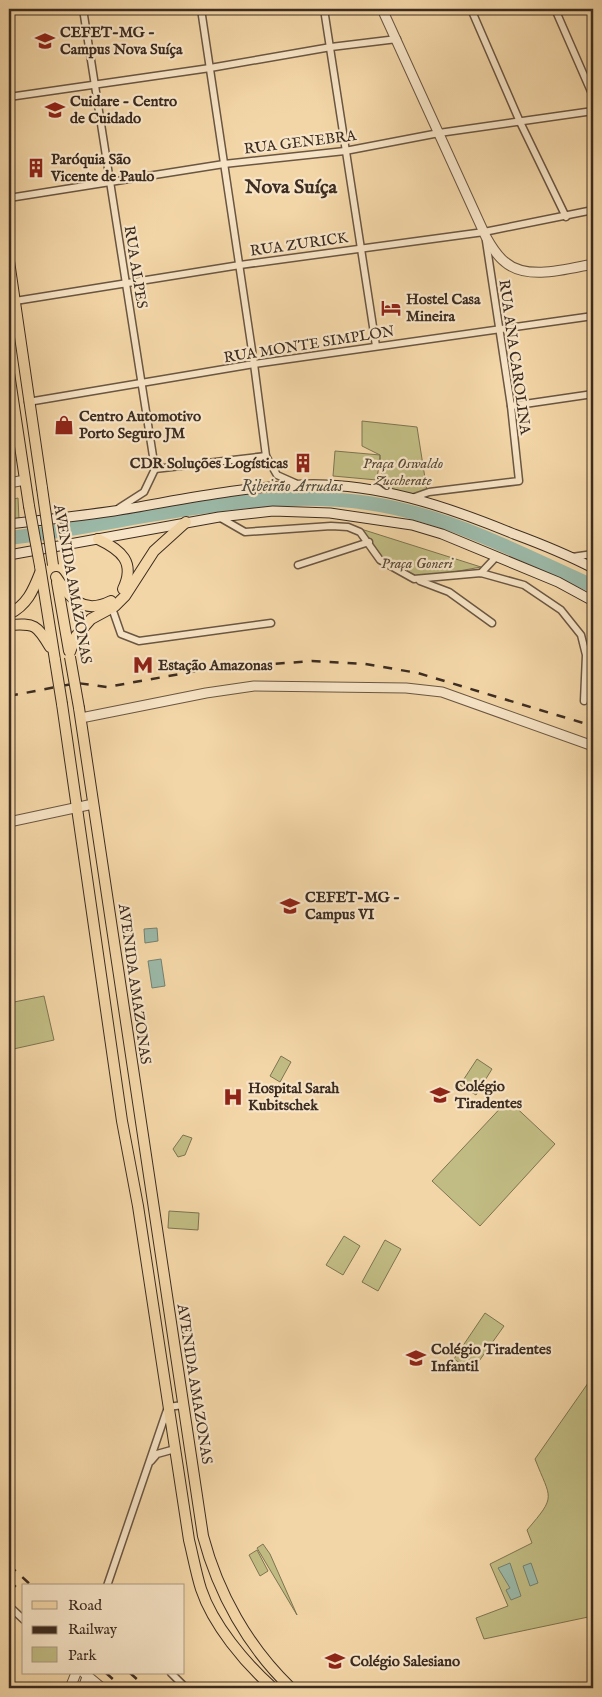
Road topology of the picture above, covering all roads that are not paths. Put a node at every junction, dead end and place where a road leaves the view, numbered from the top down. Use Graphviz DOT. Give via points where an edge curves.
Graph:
graph roads {
  1 [pos="84,9"];
  2 [pos="201,9"];
  3 [pos="324,9"];
  4 [pos="382,9"];
  5 [pos="471,9"];
  6 [pos="555,9"];
  7 [pos="397,38"];
  8 [pos="331,46"];
  9 [pos="210,68"];
  10 [pos="95,84"];
  11 [pos="593,96"];
  12 [pos="9,97"];
  13 [pos="593,111"];
  14 [pos="520,122"];
  15 [pos="440,133"];
  16 [pos="345,151"];
  17 [pos="224,164"];
  18 [pos="110,183"];
  19 [pos="9,198"];
  20 [pos="593,210"];
  21 [pos="566,216"];
  22 [pos="485,235"];
  23 [pos="360,248"];
  24 [pos="9,261"];
  25 [pos="593,264"];
  26 [pos="240,265"];
  27 [pos="125,283"];
  28 [pos="12,301"];
  29 [pos="593,316"];
  30 [pos="498,330"];
  31 [pos="376,346"];
  32 [pos="254,364"];
  33 [pos="9,373"];
  34 [pos="141,384"];
  35 [pos="593,394"];
  36 [pos="28,402"];
  37 [pos="11,405"];
  38 [pos="511,406"];
  39 [pos="266,456"];
  40 [pos="155,469"];
  41 [pos="25,480"];
  42 [pos="9,483"];
  43 [pos="303,485"];
  44 [pos="412,498"];
  45 [pos="115,510"];
  46 [pos="219,517"];
  47 [pos="186,522"];
  48 [pos="9,524"];
  49 [pos="98,539"];
  50 [pos="368,542"];
  51 [pos="593,554"];
  52 [pos="9,555"];
  53 [pos="496,557"];
  54 [pos="571,557"];
  55 [pos="298,565"];
  56 [pos="593,568"];
  57 [pos="40,569"];
  58 [pos="481,572"];
  59 [pos="56,577"];
  60 [pos="414,579"];
  61 [pos="593,601"];
  62 [pos="112,608"];
  63 [pos="9,614"];
  64 [pos="271,623"];
  65 [pos="492,623"];
  66 [pos="9,626"];
  67 [pos="70,655"];
  68 [pos="54,656"];
  69 [pos="584,701"];
  70 [pos="62,705"];
  71 [pos="80,713"];
  72 [pos="589,745"];
  73 [pos="94,804"];
  74 [pos="78,807"];
  75 [pos="9,822"];
  76 [pos="183,1405"];
  77 [pos="168,1407"];
  78 [pos="175,1449"];
  79 [pos="148,1464"];
  80 [pos="108,1584"];
  81 [pos="9,1606"];
  82 [pos="22,1618"];
  83 [pos="76,1674"];
  84 [pos="172,1674"];
  85 [pos="86,1675"];
  86 [pos="70,1688"];
  87 [pos="82,1688"];
  88 [pos="102,1688"];
  89 [pos="186,1688"];
  90 [pos="273,1688"];
  91 [pos="291,1688"];
  1 -- 10 [label="street, RUA ALPES"];
  2 -- 9 [label="street"];
  3 -- 8 [label="street"];
  4 -- 7 [label="main road"];
  5 -- 14 [label="street"];
  6 -- 11 [label="street"];
  7 -- 8 [label="street"];
  7 -- 15 [label="main road"];
  8 -- 9 [label="street"];
  8 -- 16 [label="street"];
  9 -- 10 [label="street"];
  9 -- 17 [label="street"];
  10 -- 12 [label="street"];
  10 -- 18 [label="street, RUA ALPES"];
  13 -- 14 [label="street, RUA GENEBRA"];
  14 -- 15 [label="street, RUA GENEBRA"];
  14 -- 21 [label="street"];
  15 -- 16 [label="street, RUA GENEBRA"];
  15 -- 22 [label="main road"];
  16 -- 17 [label="street, RUA GENEBRA"];
  16 -- 23 [label="street"];
  17 -- 18 [label="street, RUA GENEBRA"];
  17 -- 26 [label="street"];
  18 -- 19 [label="street, RUA GENEBRA"];
  18 -- 27 [label="street, RUA ALPES"];
  20 -- 21 [label="street, RUA ZURICK"];
  21 -- 22 [label="street, RUA ZURICK"];
  22 -- 23 [label="street, RUA ZURICK"];
  22 -- 25 [label="main road" via="504,262 522,271 545,272"];
  22 -- 30 [label="street, RUA ANA CAROLINA"];
  23 -- 26 [label="street, RUA ZURICK"];
  23 -- 31 [label="street"];
  24 -- 28 [label="main road, AVENIDA AMAZONAS"];
  26 -- 27 [label="street, RUA ZURICK"];
  26 -- 32 [label="street"];
  27 -- 28 [label="street, RUA ZURICK"];
  27 -- 34 [label="street, RUA ALPES"];
  28 -- 36 [label="main road, AVENIDA AMAZONAS"];
  29 -- 30 [label="street, RUA MONTE SIMPLON"];
  30 -- 31 [label="street, RUA MONTE SIMPLON"];
  30 -- 38 [label="street, RUA ANA CAROLINA"];
  31 -- 32 [label="street, RUA MONTE SIMPLON"];
  32 -- 34 [label="street, RUA MONTE SIMPLON"];
  32 -- 39 [label="street"];
  33 -- 37 [label="main road, AVENIDA AMAZONAS"];
  34 -- 36 [label="street, RUA MONTE SIMPLON"];
  34 -- 40 [label="street, RUA ALPES"];
  35 -- 38 [label="street"];
  36 -- 59 [label="main road, AVENIDA AMAZONAS, bridge"];
  37 -- 41 [label="main road, AVENIDA AMAZONAS"];
  38 -- 44 [label="street, RUA ANA CAROLINA" via="519,481 429,492"];
  39 -- 40 [label="street"];
  39 -- 43 [label="street" via="277,475"];
  40 -- 45 [label="street" via="144,492"];
  41 -- 42 [label="main road"];
  41 -- 57 [label="main road, AVENIDA AMAZONAS, bridge"];
  43 -- 44 [label="main road" via="384,492"];
  43 -- 45 [label="main road" via="218,492"];
  44 -- 54 [label="main road" via="490,524"];
  45 -- 48 [label="main road"];
  46 -- 47 [label="main road"];
  46 -- 50 [label="street" via="245,532 348,527 360,532"];
  46 -- 53 [label="main road" via="273,511 379,520 442,534"];
  47 -- 49 [label="main road"];
  47 -- 62 [label="main road" via="154,551 125,596"];
  49 -- 52 [label="main road"];
  49 -- 59 [label="main road" via="123,554 127,565 128,579 114,600 102,606 78,603"];
  50 -- 55 [label="street"];
  50 -- 60 [label="street" via="380,560"];
  51 -- 54 [label="street"];
  53 -- 58 [label="street"];
  53 -- 61 [label="main road" via="558,582"];
  54 -- 56 [label="main road"];
  57 -- 63 [label="main road" via="33,592"];
  57 -- 68 [label="main road, AVENIDA AMAZONAS"];
  58 -- 60 [label="street"];
  58 -- 69 [label="street" via="524,585 561,610 581,635 586,655"];
  59 -- 67 [label="main road, AVENIDA AMAZONAS"];
  60 -- 65 [label="street" via="449,592"];
  62 -- 64 [label="street" via="121,634 139,641"];
  62 -- 67 [label="main road" via="90,619 76,636"];
  66 -- 68 [label="main road" via="34,625 41,631"];
  67 -- 71 [label="main road, AVENIDA AMAZONAS, bridge"];
  68 -- 70 [label="main road, AVENIDA AMAZONAS, bridge"];
  70 -- 71 [label="main road" via="72,718"];
  70 -- 74 [label="main road, AVENIDA AMAZONAS"];
  71 -- 72 [label="main road" via="254,686 406,688 442,692"];
  71 -- 73 [label="main road, AVENIDA AMAZONAS"];
  73 -- 74 [label="main road"];
  73 -- 76 [label="main road, AVENIDA AMAZONAS"];
  74 -- 75 [label="main road"];
  74 -- 77 [label="main road, AVENIDA AMAZONAS" via="122,1121"];
  76 -- 77 [label="street"];
  76 -- 91 [label="main road, AVENIDA AMAZONAS" via="211,1563 240,1624 268,1667"];
  77 -- 78 [label="main road, AVENIDA AMAZONAS"];
  77 -- 79 [label="street"];
  78 -- 79 [label="street" via="157,1454"];
  78 -- 90 [label="main road, AVENIDA AMAZONAS" via="189,1540 201,1590 228,1637"];
  79 -- 80 [label="street"];
  81 -- 82 [label="street"];
  83 -- 86 [label="main road"];
  84 -- 89 [label="street"];
  85 -- 87 [label="main road"];
  85 -- 88 [label="main road"];
}
